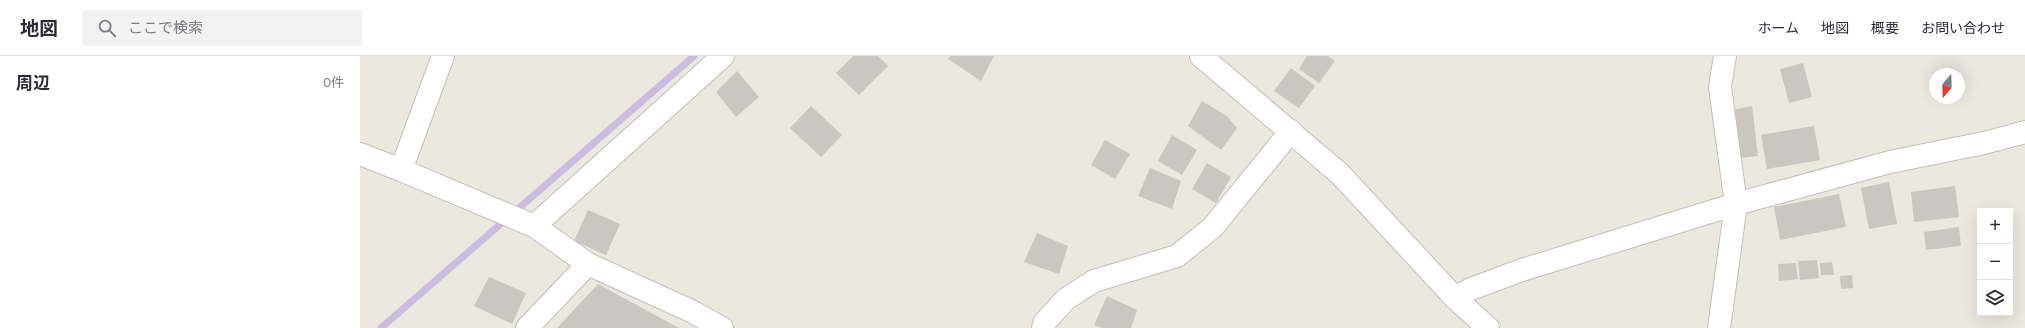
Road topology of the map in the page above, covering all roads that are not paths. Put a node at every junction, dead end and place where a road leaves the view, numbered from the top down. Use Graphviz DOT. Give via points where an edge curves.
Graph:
graph roads {
  1 [pos="443,56"];
  2 [pos="723,56"];
  3 [pos="1201,56"];
  4 [pos="1725,56"];
  5 [pos="1291,131"];
  6 [pos="2025,132"];
  7 [pos="360,154"];
  8 [pos="401,170"];
  9 [pos="1736,204"];
  10 [pos="520,221"];
  11 [pos="588,264"];
  12 [pos="1455,298"];
  13 [pos="527,328"];
  14 [pos="722,328"];
  15 [pos="1043,328"];
  16 [pos="1488,328"];
  17 [pos="1720,328"];
  1 -- 8 [label="street"];
  2 -- 10 [label="street"];
  3 -- 5 [label="street"];
  4 -- 9 [label="street" via="1720,87"];
  5 -- 12 [label="street" via="1340,174"];
  5 -- 15 [label="street" via="1213,227 1177,256 1094,280 1066,299 1045,322"];
  6 -- 9 [label="street" via="1890,162"];
  7 -- 8 [label="street"];
  8 -- 10 [label="street"];
  9 -- 12 [label="street" via="1522,270 1470,289"];
  9 -- 17 [label="street"];
  10 -- 11 [label="street"];
  11 -- 13 [label="street"];
  11 -- 14 [label="street"];
  12 -- 16 [label="street"];
}
